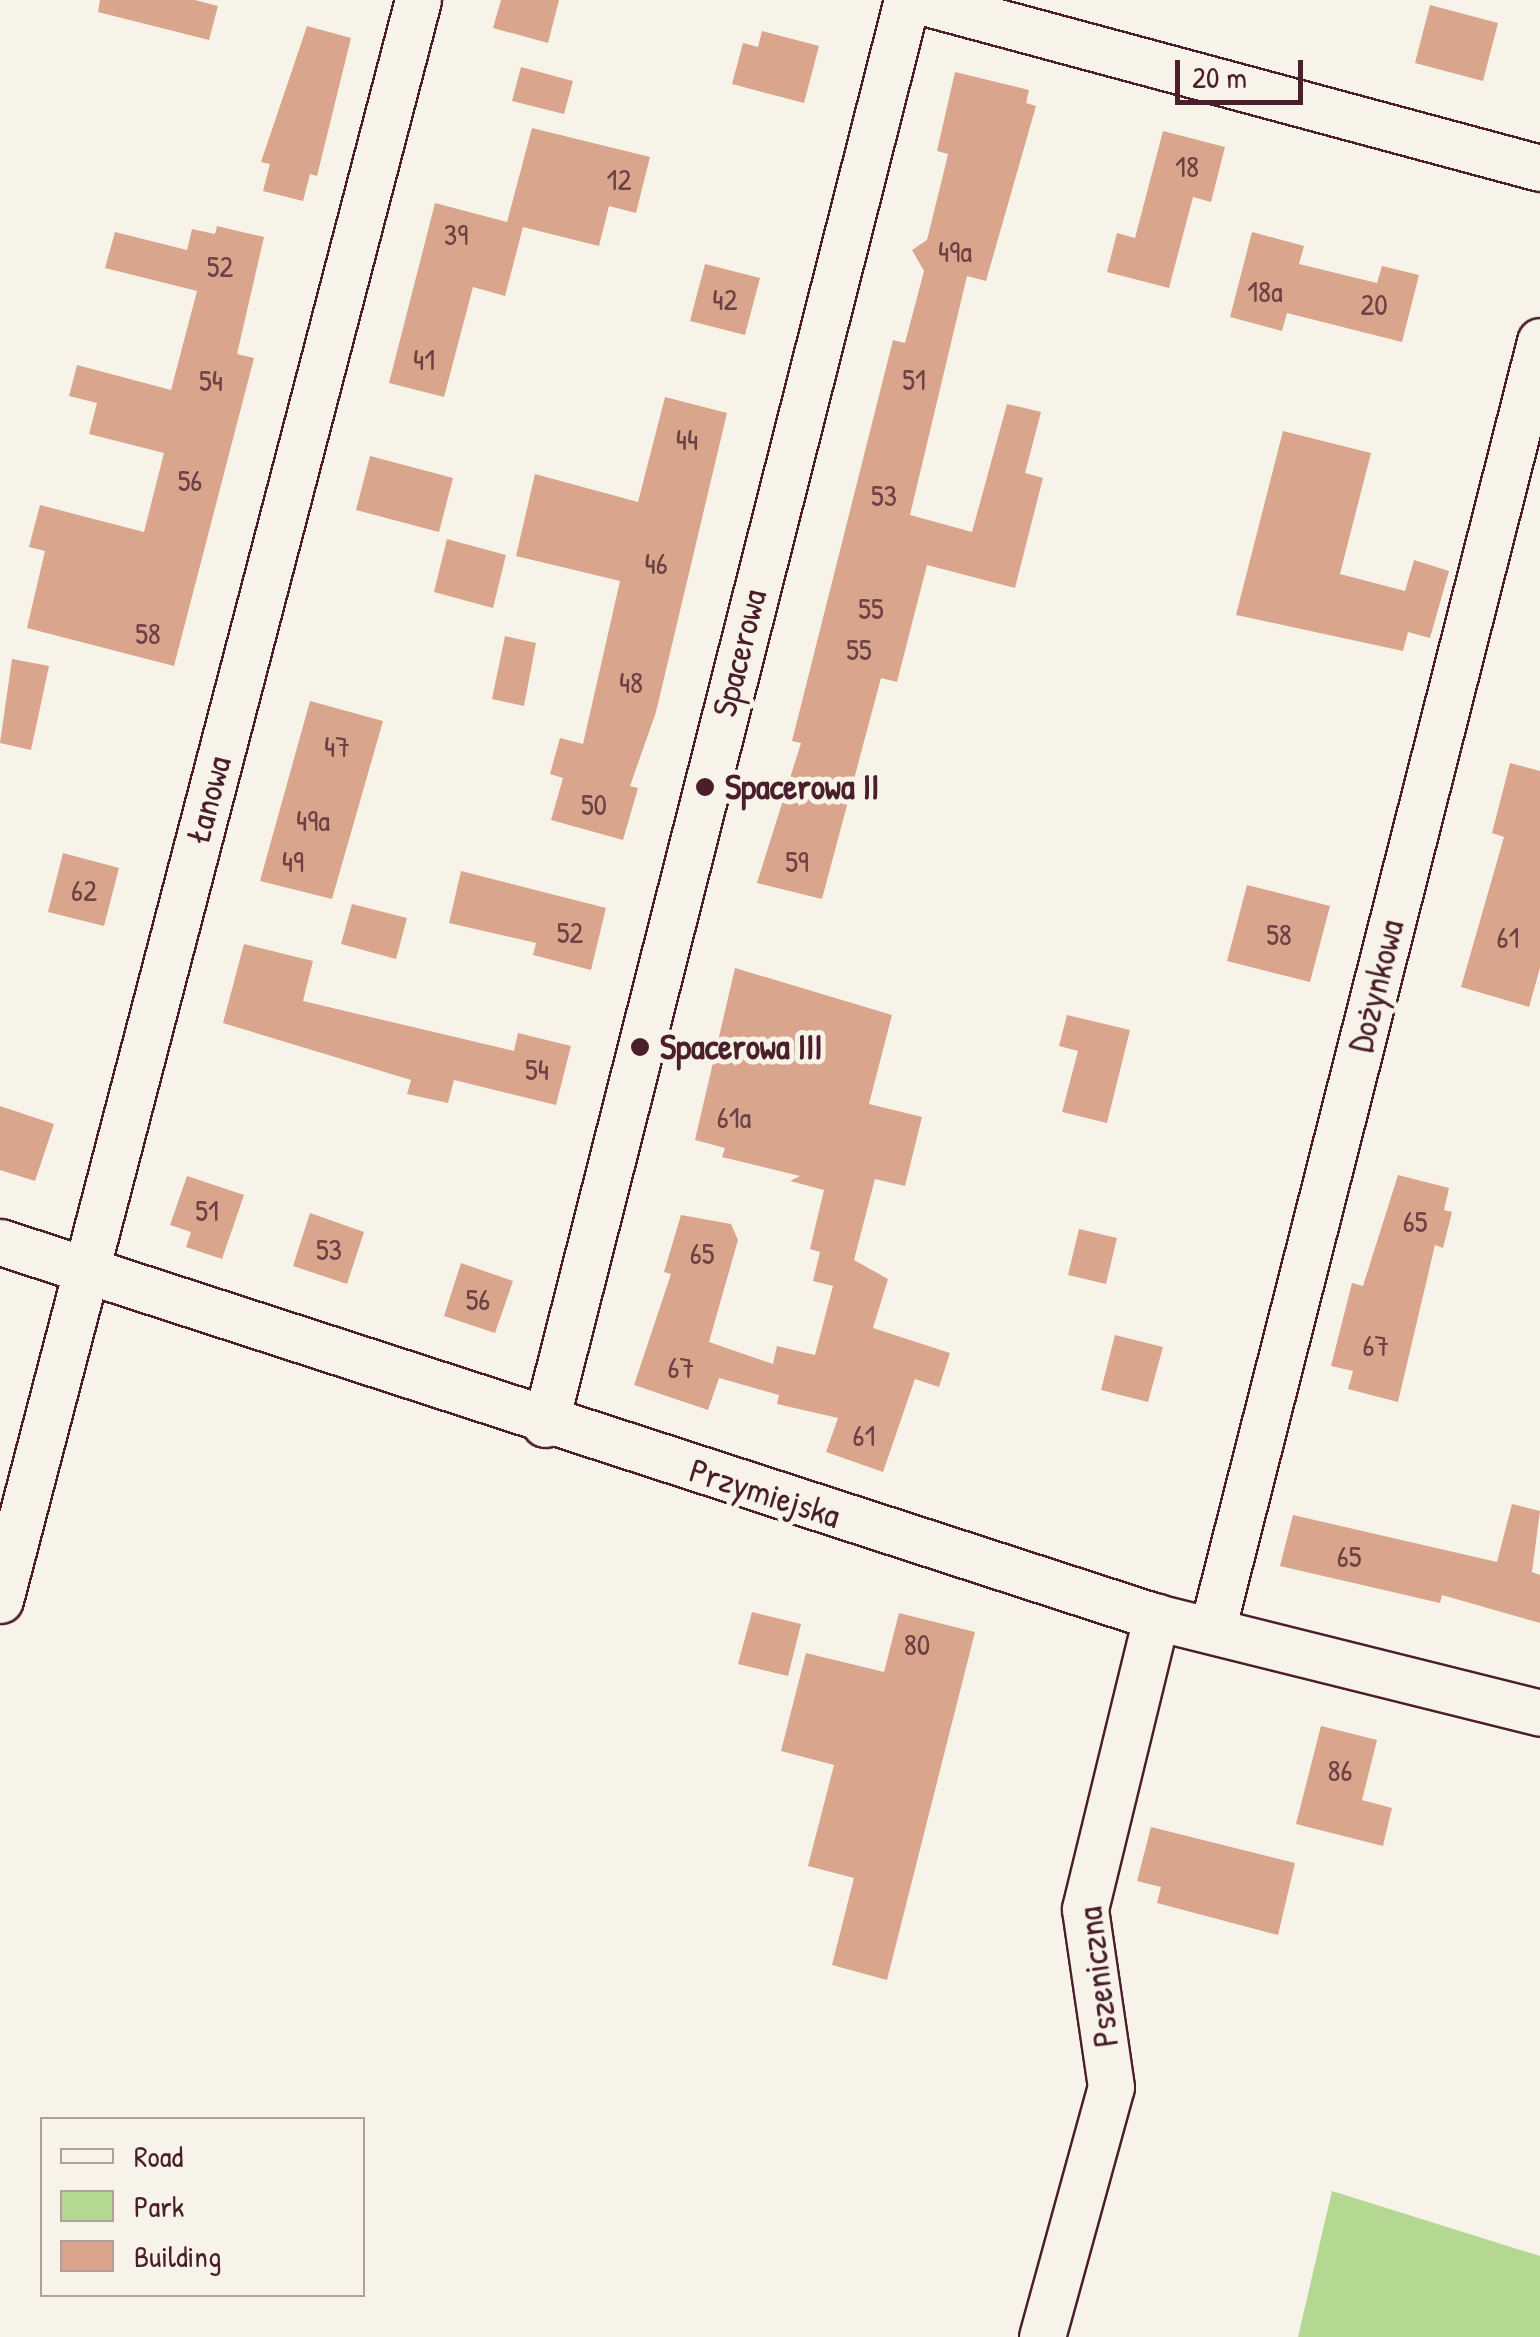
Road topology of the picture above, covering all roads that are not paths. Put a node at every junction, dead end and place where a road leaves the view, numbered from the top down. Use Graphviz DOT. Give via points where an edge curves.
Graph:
graph roads {
  1 [pos="418,0"];
  2 [pos="907,0"];
  3 [pos="916,0"];
  4 [pos="1540,168"];
  5 [pos="1540,342"];
  6 [pos="0,1242"];
  7 [pos="85,1269"];
  8 [pos="545,1424"];
  9 [pos="0,1600"];
  10 [pos="1156,1617"];
  11 [pos="1212,1630"];
  12 [pos="1540,1712"];
  13 [pos="1042,2337"];
  1 -- 7 [label="street, Łanowa"];
  2 -- 8 [label="street, Spacerowa"];
  3 -- 4 [label="street"];
  5 -- 11 [label="street, Dożynkowa"];
  6 -- 7 [label="street, Przymiejska"];
  7 -- 8 [label="street, Przymiejska"];
  7 -- 9 [label="street, Łanowa"];
  8 -- 10 [label="street, Przymiejska"];
  10 -- 11 [label="street, Przymiejska"];
  10 -- 13 [label="street, Pszeniczna" via="1085,1909 1111,2087"];
  11 -- 12 [label="street, Przymiejska"];
}
